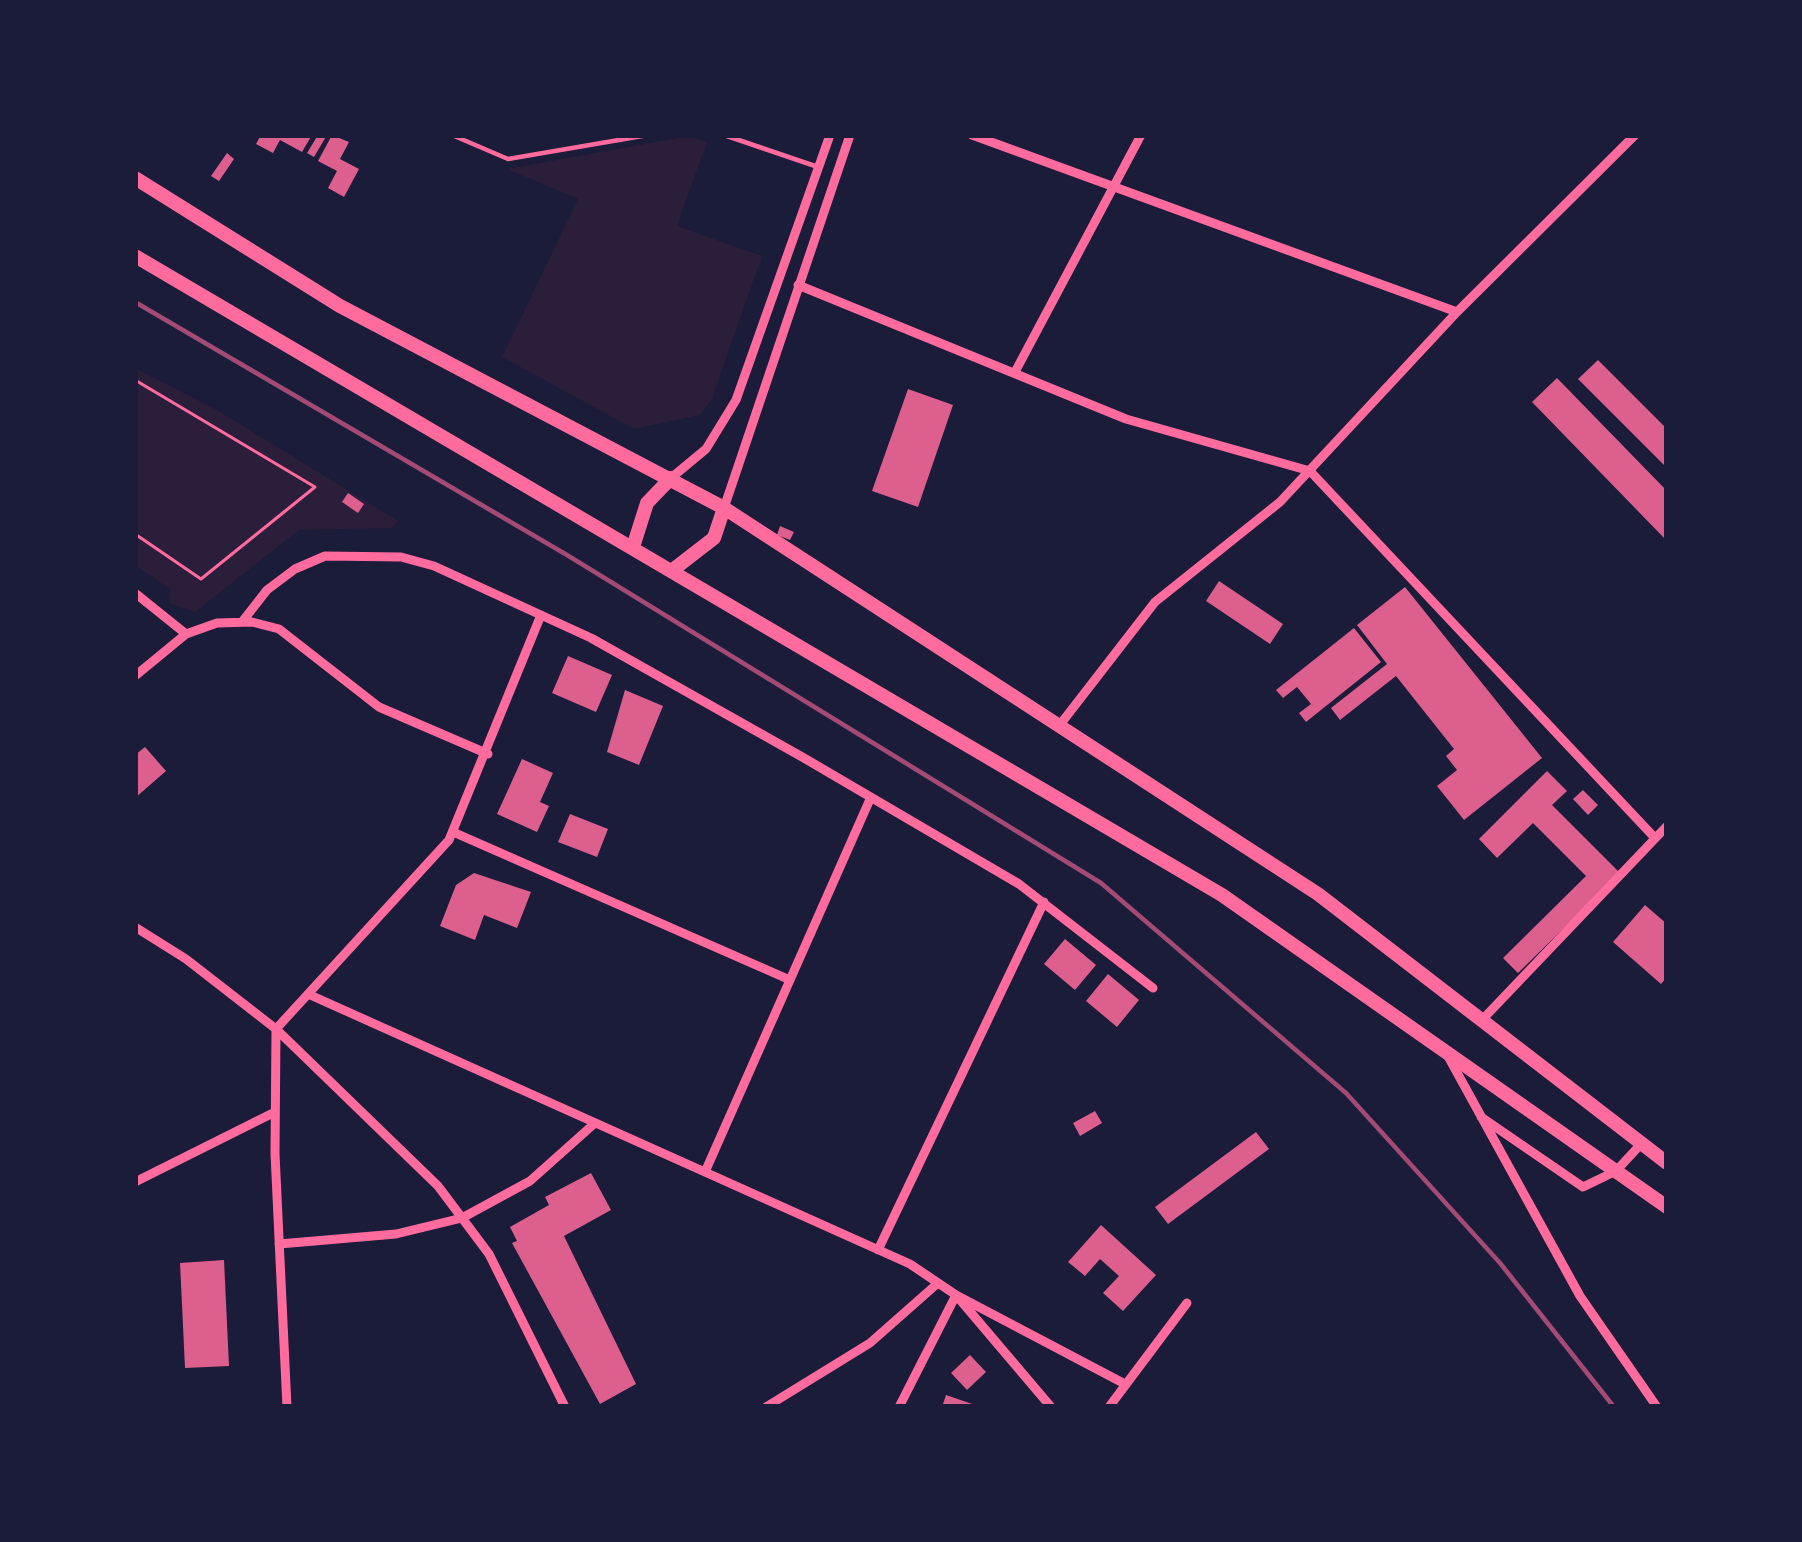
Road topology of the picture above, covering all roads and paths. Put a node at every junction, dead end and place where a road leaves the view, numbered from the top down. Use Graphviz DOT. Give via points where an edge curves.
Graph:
graph roads {
  1 [pos="452,135"];
  2 [pos="648,135"];
  3 [pos="724,135"];
  4 [pos="830,135"];
  5 [pos="850,135"];
  6 [pos="972,135"];
  7 [pos="1142,135"];
  8 [pos="1635,135"];
  9 [pos="819,168"];
  10 [pos="135,178"];
  11 [pos="1112,188"];
  12 [pos="135,256"];
  13 [pos="798,285"];
  14 [pos="1457,312"];
  15 [pos="1016,372"];
  16 [pos="135,380"];
  17 [pos="1310,470"];
  18 [pos="671,478"];
  19 [pos="724,508"];
  20 [pos="135,534"];
  21 [pos="634,544"];
  22 [pos="674,568"];
  23 [pos="135,593"];
  24 [pos="541,615"];
  25 [pos="242,622"];
  26 [pos="187,634"];
  27 [pos="135,676"];
  28 [pos="1059,726"];
  29 [pos="488,754"];
  30 [pos="871,797"];
  31 [pos="1667,826"];
  32 [pos="453,832"];
  33 [pos="1655,838"];
  34 [pos="1044,902"];
  35 [pos="135,927"];
  36 [pos="790,980"];
  37 [pos="1153,988"];
  38 [pos="308,994"];
  39 [pos="1480,1021"];
  40 [pos="276,1029"];
  41 [pos="1447,1053"];
  42 [pos="275,1112"];
  43 [pos="1477,1114"];
  44 [pos="595,1123"];
  45 [pos="1641,1144"];
  46 [pos="1667,1163"];
  47 [pos="705,1172"];
  48 [pos="1616,1172"];
  49 [pos="135,1182"];
  50 [pos="1667,1207"];
  51 [pos="462,1218"];
  52 [pos="279,1244"];
  53 [pos="878,1250"];
  54 [pos="938,1283"];
  55 [pos="956,1295"];
  56 [pos="1187,1303"];
  57 [pos="1125,1384"];
  58 [pos="287,1407"];
  59 [pos="565,1407"];
  60 [pos="766,1407"];
  61 [pos="899,1407"];
  62 [pos="1051,1407"];
  63 [pos="1109,1407"];
  64 [pos="1657,1407"];
  1 -- 2 [label="lane" via="508,160"];
  3 -- 9 [label="lane"];
  4 -- 9 [label="street"];
  5 -- 13 [label="street"];
  6 -- 11 [label="street"];
  7 -- 11 [label="street"];
  8 -- 14 [label="street"];
  9 -- 18 [label="street" via="725,424 691,467"];
  10 -- 18 [label="main road" via="340,307"];
  11 -- 14 [label="street"];
  11 -- 15 [label="street"];
  12 -- 21 [label="main road"];
  13 -- 15 [label="street"];
  13 -- 19 [label="street"];
  14 -- 17 [label="street"];
  15 -- 17 [label="street" via="1126,419"];
  16 -- 20 [label="path" via="315,487 201,579"];
  17 -- 28 [label="street" via="1155,602"];
  17 -- 33 [label="street"];
  18 -- 19 [label="main road"];
  18 -- 21 [label="main road" via="647,503"];
  19 -- 22 [label="main road" via="714,538"];
  19 -- 28 [label="main road"];
  21 -- 22 [label="main road"];
  22 -- 41 [label="main road" via="1222,895"];
  23 -- 26 [label="street"];
  24 -- 25 [label="street" via="434,566 362,555 325,556 295,569"];
  24 -- 29 [label="street"];
  24 -- 30 [label="street"];
  25 -- 26 [label="street"];
  25 -- 29 [label="street" via="279,628 379,707"];
  26 -- 27 [label="street"];
  28 -- 39 [label="main road" via="1318,894"];
  29 -- 32 [label="street"];
  30 -- 34 [label="street"];
  30 -- 36 [label="street"];
  31 -- 33 [label="street"];
  32 -- 36 [label="street"];
  32 -- 38 [label="street"];
  33 -- 39 [label="street"];
  34 -- 37 [label="street"];
  34 -- 53 [label="street"];
  35 -- 40 [label="street"];
  36 -- 47 [label="street"];
  38 -- 40 [label="street"];
  38 -- 44 [label="street"];
  39 -- 45 [label="main road"];
  40 -- 42 [label="street"];
  40 -- 51 [label="street"];
  41 -- 43 [label="street"];
  41 -- 48 [label="main road"];
  42 -- 49 [label="street"];
  42 -- 52 [label="street"];
  43 -- 48 [label="street" via="1583,1187"];
  43 -- 64 [label="street" via="1580,1296"];
  44 -- 47 [label="street"];
  44 -- 51 [label="street" via="530,1180"];
  45 -- 46 [label="main road"];
  45 -- 48 [label="street"];
  47 -- 53 [label="street"];
  48 -- 50 [label="main road"];
  51 -- 52 [label="street" via="396,1234"];
  51 -- 59 [label="street" via="489,1254"];
  52 -- 58 [label="street"];
  53 -- 54 [label="street"];
  54 -- 55 [label="street"];
  54 -- 60 [label="street" via="870,1342"];
  55 -- 57 [label="street"];
  55 -- 61 [label="street"];
  55 -- 62 [label="street"];
  56 -- 57 [label="street"];
  57 -- 63 [label="street"];
}
